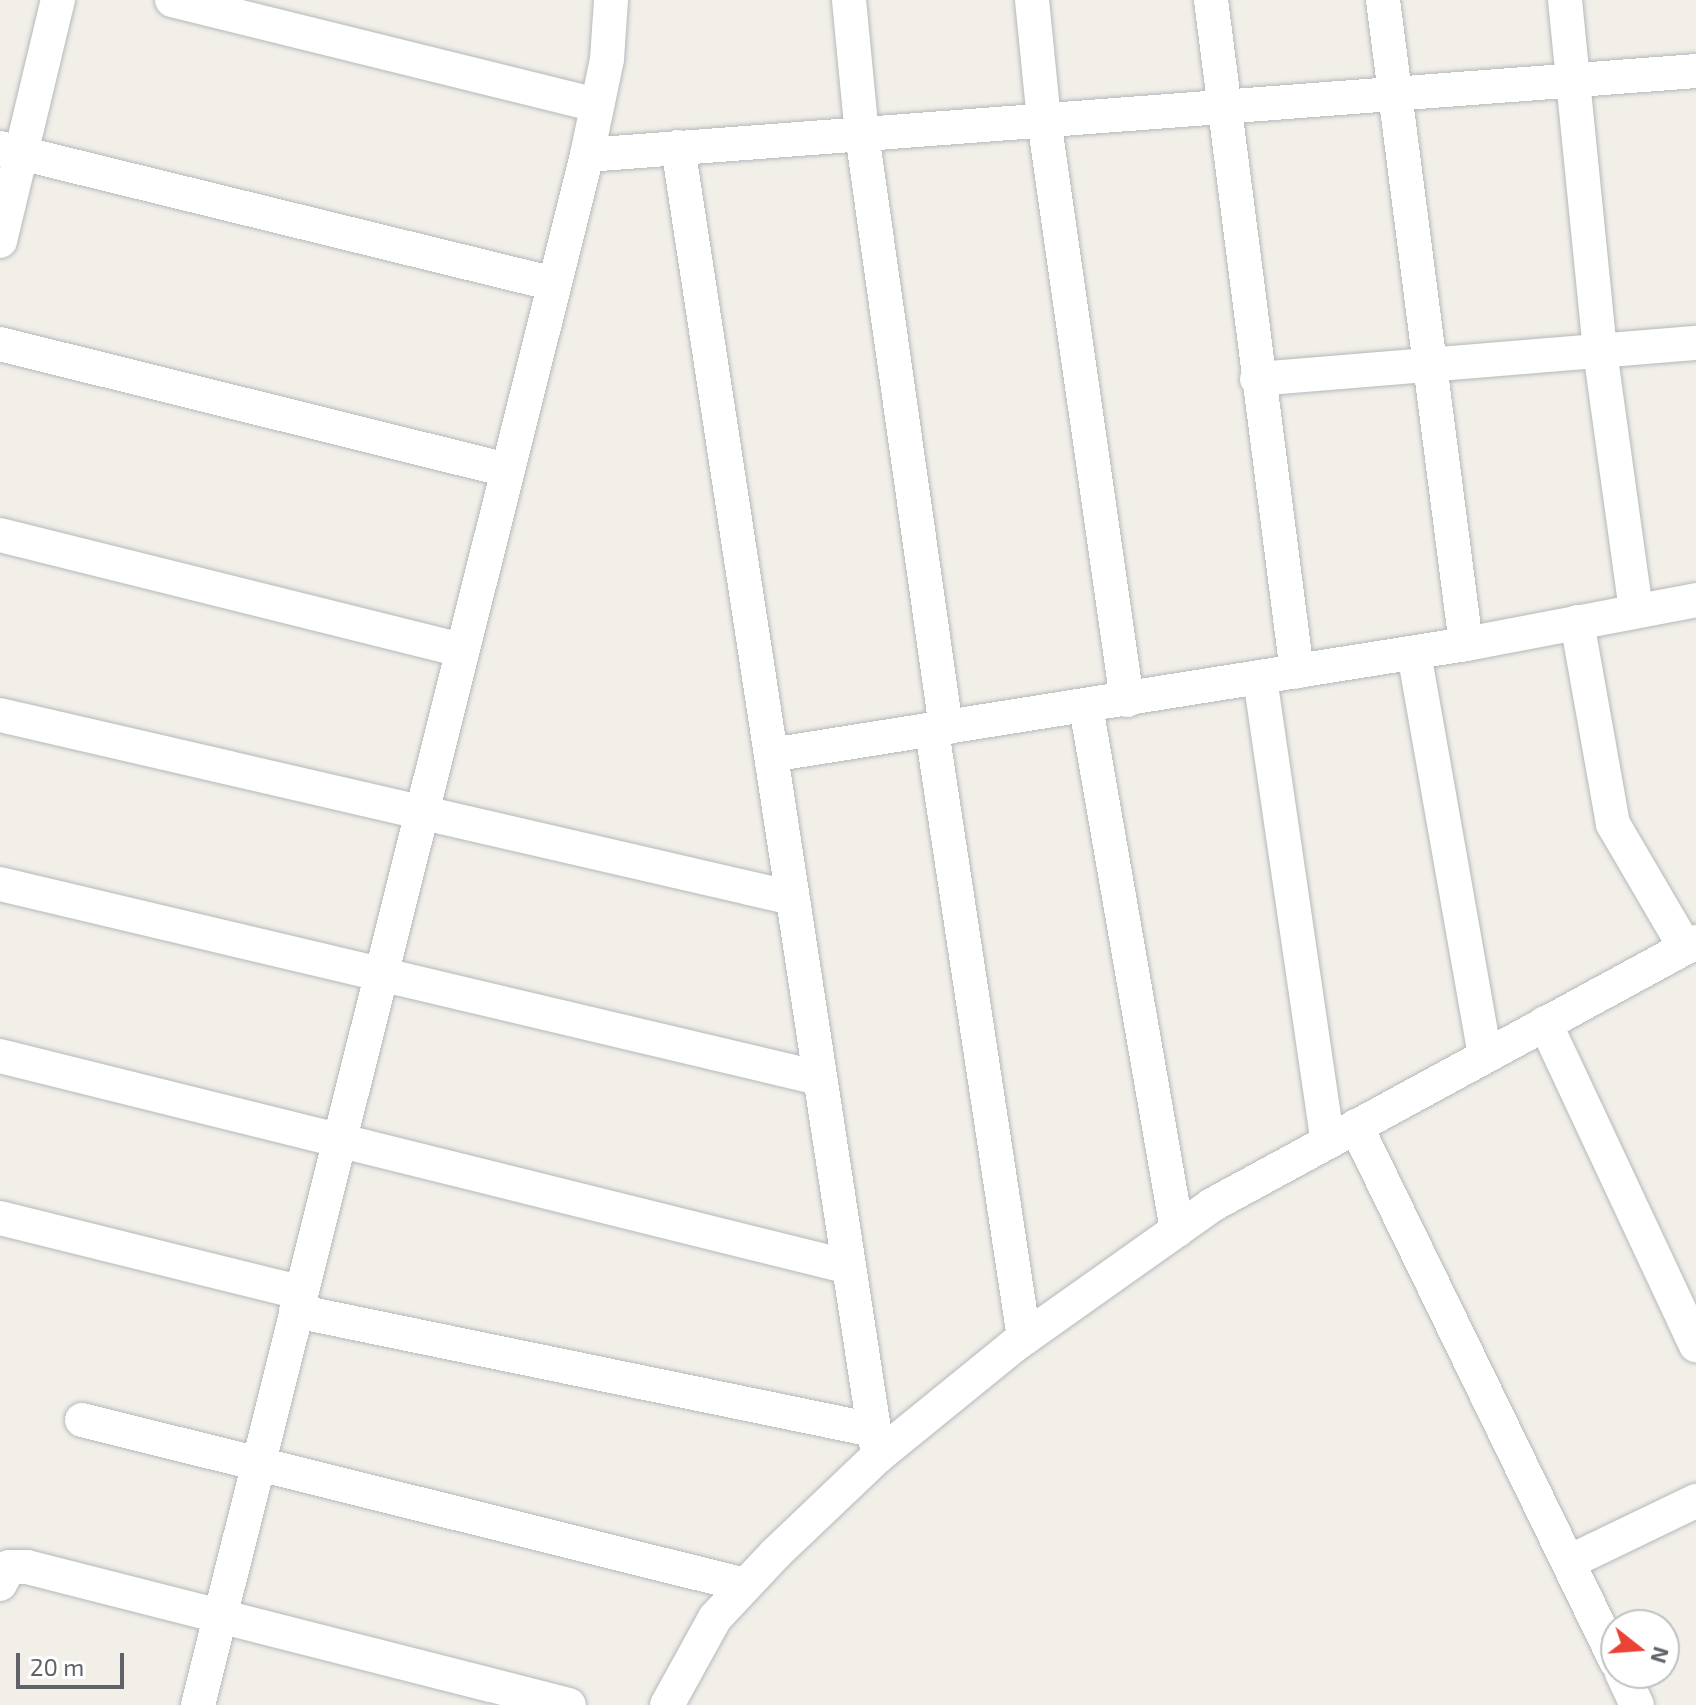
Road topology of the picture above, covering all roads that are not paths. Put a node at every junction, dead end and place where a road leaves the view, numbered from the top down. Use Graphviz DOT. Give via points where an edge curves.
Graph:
graph roads {
  1 [pos="58,0"];
  2 [pos="172,0"];
  3 [pos="611,0"];
  4 [pos="849,0"];
  5 [pos="1032,0"];
  6 [pos="1211,0"];
  7 [pos="1383,0"];
  8 [pos="1565,0"];
  9 [pos="1696,71"];
  10 [pos="1572,81"];
  11 [pos="1392,94"];
  12 [pos="597,105"];
  13 [pos="1221,107"];
  14 [pos="1044,120"];
  15 [pos="862,134"];
  16 [pos="678,147"];
  17 [pos="11,151"];
  18 [pos="587,155"];
  19 [pos="0,241"];
  20 [pos="554,284"];
  21 [pos="1696,343"];
  22 [pos="0,344"];
  23 [pos="1600,351"];
  24 [pos="1427,365"];
  25 [pos="1257,379"];
  26 [pos="507,470"];
  27 [pos="0,535"];
  28 [pos="1696,600"];
  29 [pos="1636,610"];
  30 [pos="1577,622"];
  31 [pos="1466,644"];
  32 [pos="462,650"];
  33 [pos="1414,653"];
  34 [pos="1297,672"];
  35 [pos="1260,678"];
  36 [pos="1127,700"];
  37 [pos="1086,707"];
  38 [pos="0,715"];
  39 [pos="939,729"];
  40 [pos="771,755"];
  41 [pos="420,815"];
  42 [pos="0,884"];
  43 [pos="792,898"];
  44 [pos="1691,945"];
  45 [pos="381,973"];
  46 [pos="1545,1023"];
  47 [pos="0,1056"];
  48 [pos="1485,1056"];
  49 [pos="819,1078"];
  50 [pos="1342,1134"];
  51 [pos="340,1139"];
  52 [pos="0,1218"];
  53 [pos="1177,1230"];
  54 [pos="849,1267"];
  55 [pos="298,1302"];
  56 [pos="1024,1338"];
  57 [pos="1696,1345"];
  58 [pos="82,1420"];
  59 [pos="875,1443"];
  60 [pos="259,1466"];
  61 [pos="1696,1501"];
  62 [pos="1569,1562"];
  63 [pos="0,1584"];
  64 [pos="745,1585"];
  65 [pos="222,1619"];
  66 [pos="1600,1627"];
  67 [pos="198,1705"];
  68 [pos="569,1705"];
  69 [pos="667,1705"];
  1 -- 17 [label="street"];
  2 -- 12 [label="street"];
  3 -- 12 [label="street"];
  4 -- 15 [label="street"];
  5 -- 14 [label="street"];
  6 -- 13 [label="street"];
  7 -- 11 [label="street"];
  8 -- 10 [label="street"];
  9 -- 10 [label="street"];
  10 -- 11 [label="street"];
  10 -- 23 [label="street"];
  11 -- 13 [label="street"];
  11 -- 24 [label="street"];
  12 -- 18 [label="street"];
  13 -- 14 [label="street"];
  13 -- 25 [label="street"];
  14 -- 15 [label="street"];
  14 -- 36 [label="street"];
  15 -- 16 [label="street"];
  15 -- 39 [label="street"];
  16 -- 18 [label="street"];
  16 -- 40 [label="street"];
  17 -- 19 [label="street"];
  17 -- 20 [label="street"];
  18 -- 20 [label="street"];
  20 -- 26 [label="street"];
  21 -- 23 [label="street"];
  22 -- 26 [label="street"];
  23 -- 24 [label="street"];
  23 -- 29 [label="street"];
  24 -- 25 [label="street"];
  24 -- 31 [label="street"];
  25 -- 34 [label="street"];
  26 -- 32 [label="street"];
  27 -- 32 [label="street"];
  28 -- 29 [label="street"];
  29 -- 30 [label="street"];
  30 -- 31 [label="street"];
  30 -- 44 [label="street" via="1613,824"];
  31 -- 33 [label="street"];
  32 -- 41 [label="street"];
  33 -- 34 [label="street"];
  33 -- 48 [label="street"];
  34 -- 35 [label="street"];
  35 -- 36 [label="street"];
  35 -- 50 [label="street"];
  36 -- 37 [label="street"];
  37 -- 39 [label="street"];
  37 -- 53 [label="street"];
  38 -- 41 [label="street"];
  39 -- 40 [label="street"];
  39 -- 56 [label="street"];
  40 -- 43 [label="street"];
  41 -- 43 [label="street"];
  41 -- 45 [label="street"];
  42 -- 45 [label="street"];
  43 -- 49 [label="street"];
  44 -- 46 [label="street"];
  45 -- 49 [label="street"];
  45 -- 51 [label="street"];
  46 -- 48 [label="street"];
  46 -- 57 [label="street"];
  47 -- 51 [label="street"];
  48 -- 50 [label="street"];
  49 -- 54 [label="street"];
  50 -- 53 [label="street" via="1212,1205"];
  50 -- 62 [label="street"];
  51 -- 54 [label="street"];
  51 -- 55 [label="street"];
  52 -- 55 [label="street"];
  53 -- 56 [label="street"];
  54 -- 59 [label="street"];
  55 -- 59 [label="street"];
  55 -- 60 [label="street"];
  56 -- 59 [label="street"];
  58 -- 60 [label="street"];
  59 -- 64 [label="street"];
  60 -- 64 [label="street"];
  60 -- 65 [label="street"];
  61 -- 62 [label="street"];
  62 -- 66 [label="street"];
  63 -- 65 [label="street" via="4,1573 16,1565"];
  64 -- 69 [label="street" via="715,1618"];
  65 -- 67 [label="street"];
  65 -- 68 [label="street"];
}
